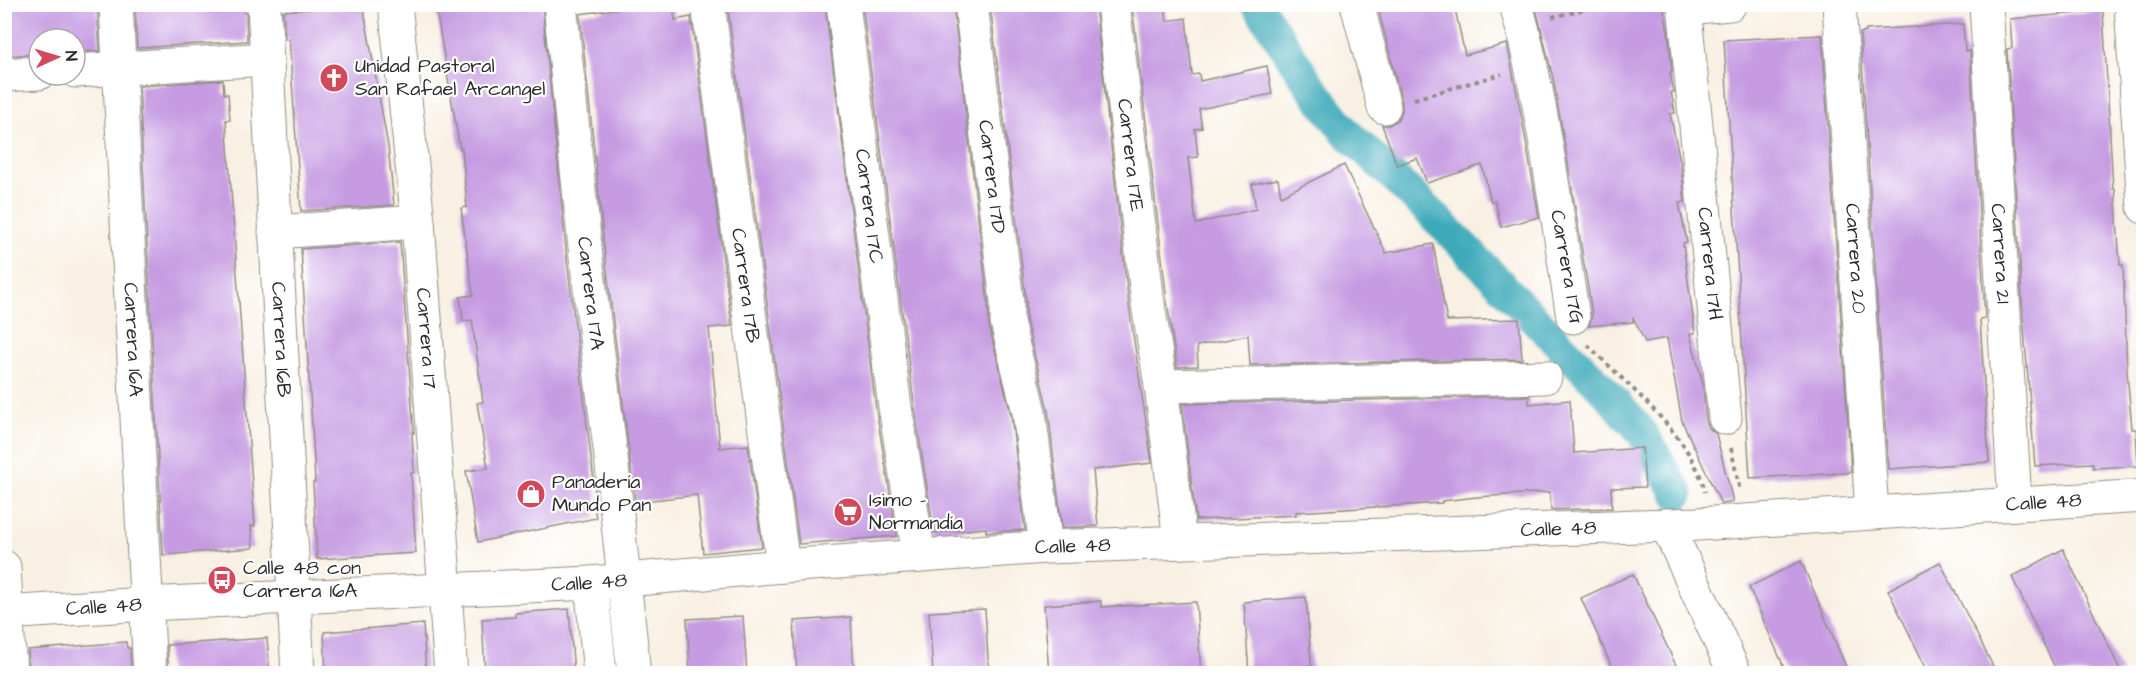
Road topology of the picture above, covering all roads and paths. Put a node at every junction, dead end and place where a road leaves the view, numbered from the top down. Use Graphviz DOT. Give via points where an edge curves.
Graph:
graph roads {
  1 [pos="116,4"];
  2 [pos="264,4"];
  3 [pos="395,4"];
  4 [pos="560,4"];
  5 [pos="708,4"];
  6 [pos="843,4"];
  7 [pos="971,4"];
  8 [pos="1113,4"];
  9 [pos="1357,4"];
  10 [pos="1606,4"];
  11 [pos="1730,4"];
  12 [pos="1839,4"];
  13 [pos="1986,4"];
  14 [pos="2131,4"];
  15 [pos="1684,6"];
  16 [pos="1519,14"];
  17 [pos="266,59"];
  18 [pos="1532,66"];
  19 [pos="119,69"];
  20 [pos="87,70"];
  21 [pos="27,74"];
  22 [pos="4,75"];
  23 [pos="1384,107"];
  24 [pos="2144,207"];
  25 [pos="418,222"];
  26 [pos="275,232"];
  27 [pos="1573,317"];
  28 [pos="1545,377"];
  29 [pos="1161,387"];
  30 [pos="1725,418"];
  31 [pos="2144,495"];
  32 [pos="2016,504"];
  33 [pos="1872,513"];
  34 [pos="1747,521"];
  35 [pos="1682,524"];
  36 [pos="1180,541"];
  37 [pos="1046,547"];
  38 [pos="919,555"];
  39 [pos="783,566"];
  40 [pos="4,567"];
  41 [pos="625,581"];
  42 [pos="591,584"];
  43 [pos="446,591"];
  44 [pos="293,598"];
  45 [pos="146,604"];
  46 [pos="6,613"];
  47 [pos="10,674"];
  48 [pos="150,674"];
  49 [pos="298,674"];
  50 [pos="452,674"];
  51 [pos="600,674"];
  52 [pos="634,674"];
  53 [pos="1735,674"];
  1 -- 19 [label="street, Carrera 16A"];
  2 -- 17 [label="street, Carrera 16B"];
  3 -- 25 [label="street, Carrera 17"];
  4 -- 41 [label="street, Carrera 17A"];
  5 -- 39 [label="street, Carrera 17B"];
  6 -- 38 [label="street, Carrera 17C"];
  7 -- 37 [label="street, Carrera 17D" via="1007,322 1029,412"];
  8 -- 29 [label="street, Carrera 17E"];
  9 -- 23 [label="street"];
  10 -- 16 [label="path"];
  11 -- 15 [label="street"];
  12 -- 33 [label="street, Carrera 20"];
  13 -- 32 [label="street, Carrera 21"];
  14 -- 24 [label="street"];
  15 -- 30 [label="street, Carrera 17H"];
  16 -- 18 [label="street, Carrera 17G"];
  17 -- 19 [label="street"];
  17 -- 26 [label="street, Carrera 16B"];
  18 -- 23 [label="path"];
  18 -- 27 [label="street, Carrera 17G"];
  19 -- 20 [label="street"];
  19 -- 45 [label="street, Carrera 16A"];
  21 -- 22 [label="street"];
  25 -- 26 [label="street"];
  25 -- 43 [label="street, Carrera 17"];
  26 -- 44 [label="street, Carrera 16B"];
  27 -- 35 [label="path, Carrera 17G" via="1581,338 1640,394 1695,467 1705,489"];
  28 -- 29 [label="street"];
  29 -- 36 [label="street, Carrera 17E"];
  30 -- 34 [label="path"];
  31 -- 32 [label="street, Calle 48"];
  32 -- 33 [label="street, Calle 48"];
  33 -- 34 [label="street, Calle 48"];
  34 -- 35 [label="street, Calle 48"];
  35 -- 36 [label="street, Calle 48"];
  35 -- 53 [label="street"];
  36 -- 37 [label="street, Calle 48"];
  37 -- 38 [label="street, Calle 48"];
  38 -- 39 [label="street, Calle 48"];
  39 -- 41 [label="street, Calle 48"];
  40 -- 46 [label="street"];
  41 -- 42 [label="street, Calle 48"];
  41 -- 52 [label="street, Carrera 17A"];
  42 -- 43 [label="street, Calle 48"];
  42 -- 51 [label="street"];
  43 -- 44 [label="street, Calle 48"];
  43 -- 50 [label="street, Carrera 17"];
  44 -- 45 [label="street, Calle 48"];
  44 -- 49 [label="street, Carrera 16B"];
  45 -- 46 [label="street, Calle 48"];
  45 -- 48 [label="street, Carrera 16A"];
  46 -- 47 [label="street"];
}
